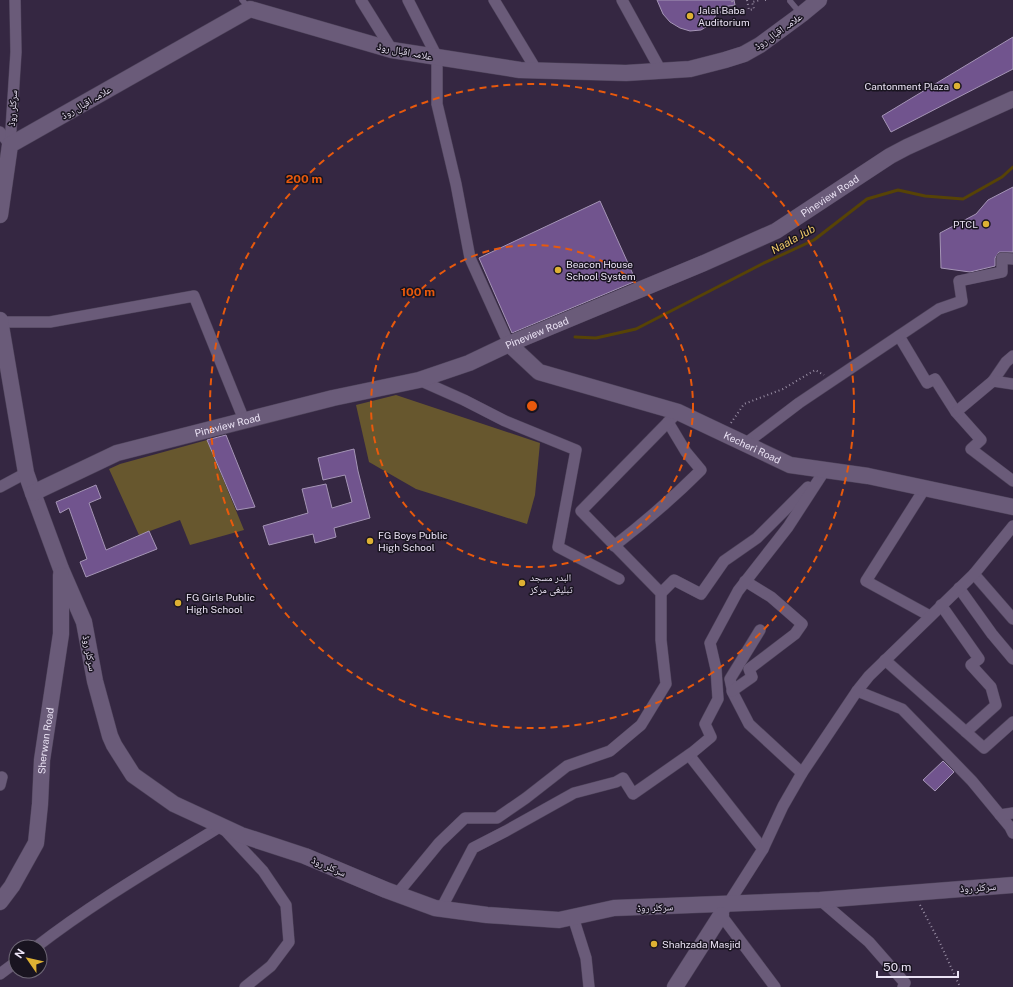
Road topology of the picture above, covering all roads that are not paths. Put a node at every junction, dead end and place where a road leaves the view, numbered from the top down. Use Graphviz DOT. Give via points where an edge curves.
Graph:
graph roads {
  1 [pos="15,0"];
  2 [pos="361,0"];
  3 [pos="408,0"];
  4 [pos="494,0"];
  5 [pos="622,0"];
  6 [pos="819,0"];
  7 [pos="790,2"];
  8 [pos="246,5"];
  9 [pos="802,14"];
  10 [pos="392,50"];
  11 [pos="437,57"];
  12 [pos="536,71"];
  13 [pos="662,71"];
  14 [pos="1013,99"];
  15 [pos="0,132"];
  16 [pos="10,145"];
  17 [pos="0,216"];
  18 [pos="1013,259"];
  19 [pos="0,321"];
  20 [pos="899,336"];
  21 [pos="509,344"];
  22 [pos="1013,356"];
  23 [pos="419,380"];
  24 [pos="993,381"];
  25 [pos="1013,384"];
  26 [pos="956,412"];
  27 [pos="673,417"];
  28 [pos="244,420"];
  29 [pos="745,444"];
  30 [pos="825,470"];
  31 [pos="26,473"];
  32 [pos="1013,481"];
  33 [pos="0,487"];
  34 [pos="925,488"];
  35 [pos="33,493"];
  36 [pos="1013,507"];
  37 [pos="1013,526"];
  38 [pos="614,546"];
  39 [pos="62,569"];
  40 [pos="974,574"];
  41 [pos="619,579"];
  42 [pos="745,581"];
  43 [pos="959,588"];
  44 [pos="661,593"];
  45 [pos="941,605"];
  46 [pos="930,616"];
  47 [pos="1013,619"];
  48 [pos="760,630"];
  49 [pos="1013,659"];
  50 [pos="886,660"];
  51 [pos="732,691"];
  52 [pos="857,692"];
  53 [pos="1013,722"];
  54 [pos="966,732"];
  55 [pos="688,755"];
  56 [pos="802,773"];
  57 [pos="1013,813"];
  58 [pos="1000,815"];
  59 [pos="221,826"];
  60 [pos="1013,833"];
  61 [pos="763,849"];
  62 [pos="1013,885"];
  63 [pos="397,894"];
  64 [pos="820,900"];
  65 [pos="0,902"];
  66 [pos="441,908"];
  67 [pos="724,909"];
  68 [pos="573,917"];
  69 [pos="46,939"];
  70 [pos="679,985"];
  71 [pos="245,987"];
  72 [pos="589,987"];
  73 [pos="775,987"];
  74 [pos="904,987"];
  1 -- 16 [label="street, سرکلر روڈ" via="16,52"];
  2 -- 10 [label="street"];
  3 -- 11 [label="street"];
  4 -- 12 [label="street"];
  5 -- 13 [label="street"];
  6 -- 9 [label="main road, علامہ اقبال روڈ"];
  7 -- 9 [label="lane"];
  8 -- 10 [label="main road, علامہ اقبال روڈ"];
  8 -- 16 [label="main road, علامہ اقبال روڈ"];
  9 -- 13 [label="main road, علامہ اقبال روڈ" via="744,54 690,69"];
  10 -- 11 [label="main road, علامہ اقبال روڈ"];
  11 -- 12 [label="main road, علامہ اقبال روڈ"];
  11 -- 21 [label="street" via="437,104 470,258"];
  12 -- 13 [label="main road, علامہ اقبال روڈ"];
  14 -- 21 [label="main road, Pineview Road" via="907,146 776,231"];
  15 -- 16 [label="street"];
  16 -- 17 [label="main road, سرکلر روڈ"];
  18 -- 20 [label="street" via="1002,258 1002,272 959,281 962,301 939,309"];
  19 -- 28 [label="street" via="50,322 194,296"];
  19 -- 31 [label="main road, سرکلر روڈ"];
  20 -- 26 [label="street" via="927,383 935,379"];
  20 -- 29 [label="street" via="799,403"];
  21 -- 23 [label="main road, Pineview Road" via="470,363"];
  21 -- 27 [label="main road, Kecheri Road" via="539,372"];
  22 -- 24 [label="street"];
  23 -- 28 [label="main road, Pineview Road"];
  23 -- 41 [label="street" via="505,421 576,450 558,547"];
  24 -- 25 [label="street"];
  24 -- 26 [label="street"];
  26 -- 32 [label="street" via="981,440 971,449"];
  27 -- 29 [label="main road, Kecheri Road"];
  27 -- 38 [label="street" via="686,452 701,470 683,489"];
  27 -- 38 [label="street" via="581,510"];
  28 -- 35 [label="main road, Pineview Road" via="117,453"];
  29 -- 30 [label="main road, Kecheri Road" via="790,465"];
  30 -- 34 [label="main road, Kecheri Road"];
  30 -- 42 [label="street" via="788,527"];
  30 -- 44 [label="street" via="757,538 724,561 701,594 674,580"];
  31 -- 33 [label="street"];
  31 -- 35 [label="main road, سرکلر روڈ"];
  34 -- 36 [label="main road, Kecheri Road"];
  34 -- 46 [label="street" via="866,581"];
  35 -- 39 [label="main road, سرکلر روڈ"];
  37 -- 40 [label="street"];
  38 -- 44 [label="street"];
  39 -- 59 [label="main road, سرکلر روڈ" via="84,622 95,681 110,736 118,751 133,775 174,804"];
  39 -- 65 [label="main road, Sherwan Road" via="61,634 42,760 36,843"];
  40 -- 43 [label="street"];
  40 -- 47 [label="street"];
  42 -- 51 [label="street" via="771,596 802,624 795,634 748,669 752,677"];
  42 -- 55 [label="street" via="710,643 716,669 718,699 705,724 711,737"];
  43 -- 45 [label="street"];
  43 -- 49 [label="street"];
  44 -- 63 [label="street" via="661,640 666,684 641,725 610,751 567,766 497,818 465,818 439,843"];
  45 -- 46 [label="street"];
  45 -- 54 [label="street" via="979,659 971,665 991,687 996,705"];
  46 -- 50 [label="street"];
  48 -- 51 [label="street" via="730,679"];
  50 -- 52 [label="street"];
  50 -- 54 [label="street"];
  51 -- 56 [label="street" via="748,724"];
  52 -- 56 [label="street"];
  52 -- 58 [label="street" via="902,709 972,781"];
  53 -- 54 [label="street" via="984,748"];
  55 -- 61 [label="street"];
  55 -- 66 [label="street" via="633,794 623,778 574,794 473,848"];
  56 -- 61 [label="street"];
  57 -- 58 [label="street"];
  58 -- 60 [label="street"];
  59 -- 63 [label="main road, سرکلر روڈ" via="306,856"];
  59 -- 69 [label="street" via="124,886"];
  59 -- 71 [label="street" via="263,871 286,906 289,942 271,966"];
  61 -- 67 [label="street"];
  62 -- 64 [label="main road, سرکلر روڈ"];
  63 -- 66 [label="main road, سرکلر روڈ" via="434,908"];
  64 -- 67 [label="main road, سرکلر روڈ"];
  64 -- 74 [label="street" via="869,942 905,983"];
  66 -- 68 [label="main road, سرکلر روڈ" via="487,915 559,920"];
  67 -- 68 [label="main road, سرکلر روڈ" via="614,908"];
  67 -- 70 [label="main road"];
  67 -- 73 [label="street"];
  68 -- 72 [label="street" via="586,958"];
}
